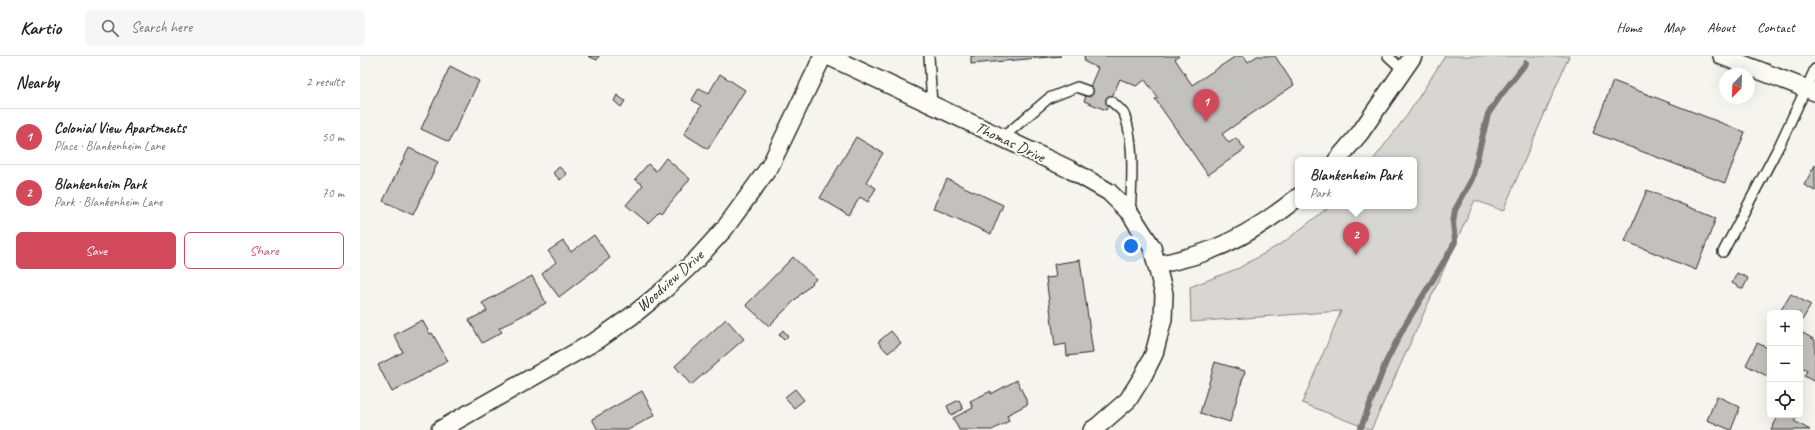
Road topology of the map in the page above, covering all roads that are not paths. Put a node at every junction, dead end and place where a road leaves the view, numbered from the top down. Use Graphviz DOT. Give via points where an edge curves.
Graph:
graph roads {
  1 [pos="823,56"];
  2 [pos="828,56"];
  3 [pos="929,56"];
  4 [pos="1388,56"];
  5 [pos="1722,56"];
  6 [pos="1408,63"];
  7 [pos="1815,69"];
  8 [pos="1088,91"];
  9 [pos="1811,91"];
  10 [pos="1111,101"];
  11 [pos="932,105"];
  12 [pos="1002,138"];
  13 [pos="1340,157"];
  14 [pos="1295,199"];
  15 [pos="1130,214"];
  16 [pos="1723,252"];
  17 [pos="1158,265"];
  18 [pos="440,430"];
  19 [pos="1092,430"];
  1 -- 18 [label="street, Woodview Drive" via="770,166 725,228 697,259 639,310 600,339"];
  2 -- 11 [label="street, Thomas Drive"];
  3 -- 11 [label="lane"];
  4 -- 6 [label="lane"];
  5 -- 9 [label="street"];
  6 -- 13 [label="street" via="1360,133"];
  7 -- 9 [label="lane"];
  8 -- 12 [label="lane" via="1077,87 1049,98"];
  9 -- 16 [label="lane"];
  10 -- 15 [label="lane" via="1123,113 1128,130 1133,171"];
  11 -- 12 [label="street, Thomas Drive"];
  12 -- 15 [label="street, Thomas Drive" via="1071,170 1109,192"];
  14 -- 17 [label="street" via="1244,235 1208,251"];
  15 -- 17 [label="street, Thomas Drive" via="1152,247"];
  17 -- 19 [label="street, Thomas Drive" via="1164,294 1163,319 1154,354 1128,400"];
}
